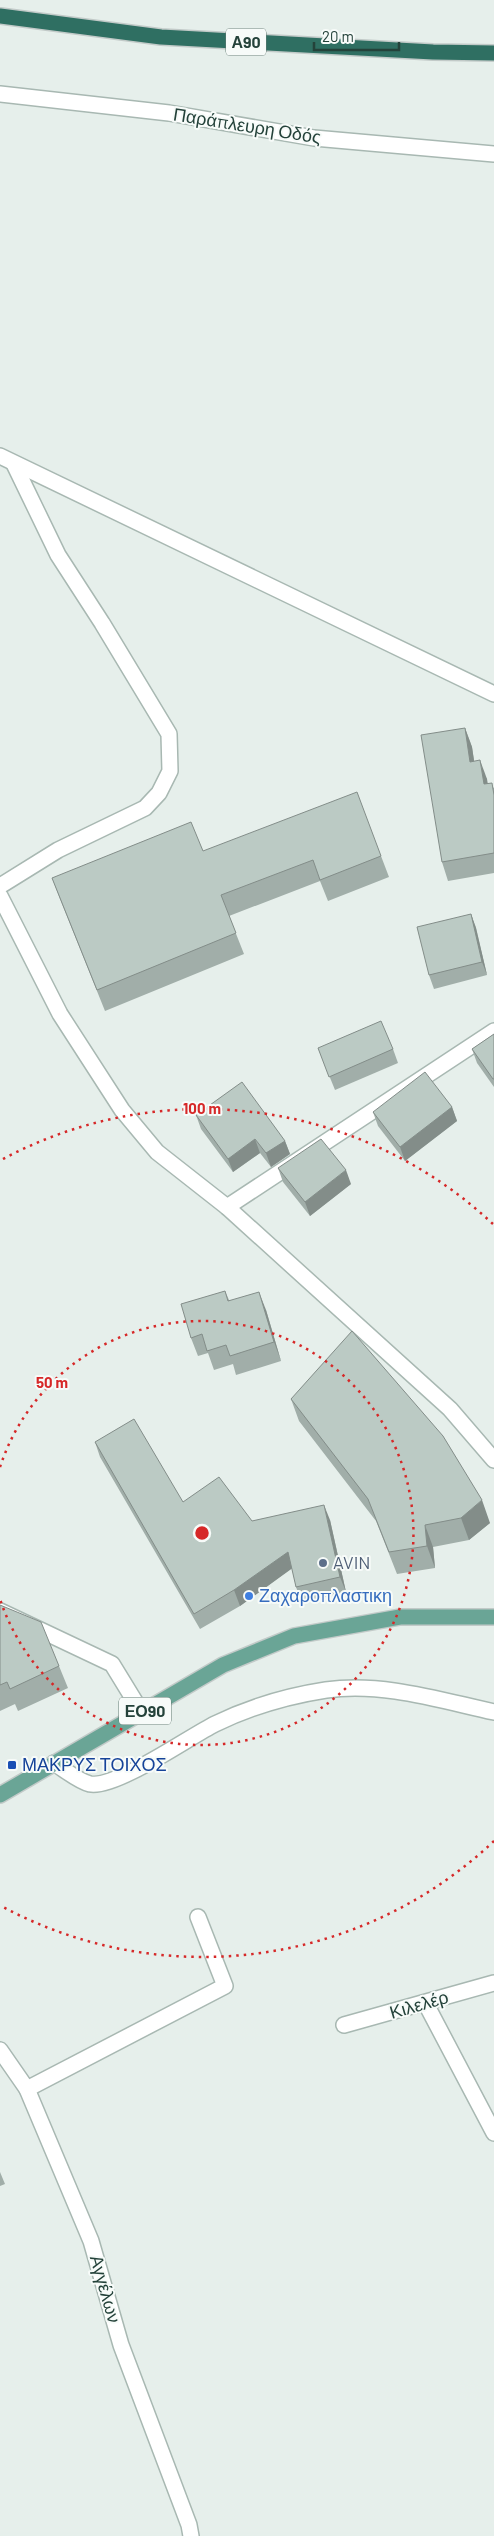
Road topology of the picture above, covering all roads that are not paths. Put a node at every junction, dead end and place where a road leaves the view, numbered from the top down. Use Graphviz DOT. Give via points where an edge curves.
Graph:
graph roads {
  1 [pos="0,16"];
  2 [pos="494,53"];
  3 [pos="0,94"];
  4 [pos="494,154"];
  5 [pos="0,456"];
  6 [pos="14,464"];
  7 [pos="494,694"];
  8 [pos="0,886"];
  9 [pos="0,896"];
  10 [pos="494,1031"];
  11 [pos="227,1207"];
  12 [pos="494,1460"];
  13 [pos="0,1611"];
  14 [pos="494,1617"];
  15 [pos="494,1712"];
  16 [pos="142,1713"];
  17 [pos="54,1763"];
  18 [pos="0,1795"];
  19 [pos="198,1917"];
  20 [pos="494,1983"];
  21 [pos="426,2004"];
  22 [pos="344,2025"];
  23 [pos="0,2050"];
  24 [pos="27,2089"];
  25 [pos="494,2133"];
  26 [pos="191,2536"];
  1 -- 2 [label="highway, Α90" via="161,37"];
  3 -- 4 [label="street, Παράπλευρη Οδός" via="169,113 314,138"];
  5 -- 6 [label="street"];
  6 -- 7 [label="street"];
  6 -- 8 [label="street" via="58,555 169,734 170,771 159,793 145,808 58,850"];
  9 -- 11 [label="street" via="60,1014 122,1110 157,1152"];
  10 -- 11 [label="street"];
  11 -- 12 [label="street" via="450,1409"];
  13 -- 16 [label="street" via="112,1664"];
  14 -- 16 [label="main road, ΕΟ90" via="400,1617 294,1636 223,1665"];
  15 -- 17 [label="street" via="438,1698 376,1688 328,1690 271,1701 215,1724 110,1783 90,1784"];
  16 -- 17 [label="main road, ΕΟ90"];
  17 -- 18 [label="main road, ΕΟ90"];
  19 -- 24 [label="street" via="225,1986"];
  20 -- 21 [label="street, Κιλελέρ"];
  21 -- 22 [label="street, Κιλελέρ"];
  21 -- 25 [label="street"];
  23 -- 24 [label="street, Αγγέλων"];
  24 -- 26 [label="street, Αγγέλων" via="91,2242 121,2345"];
}
